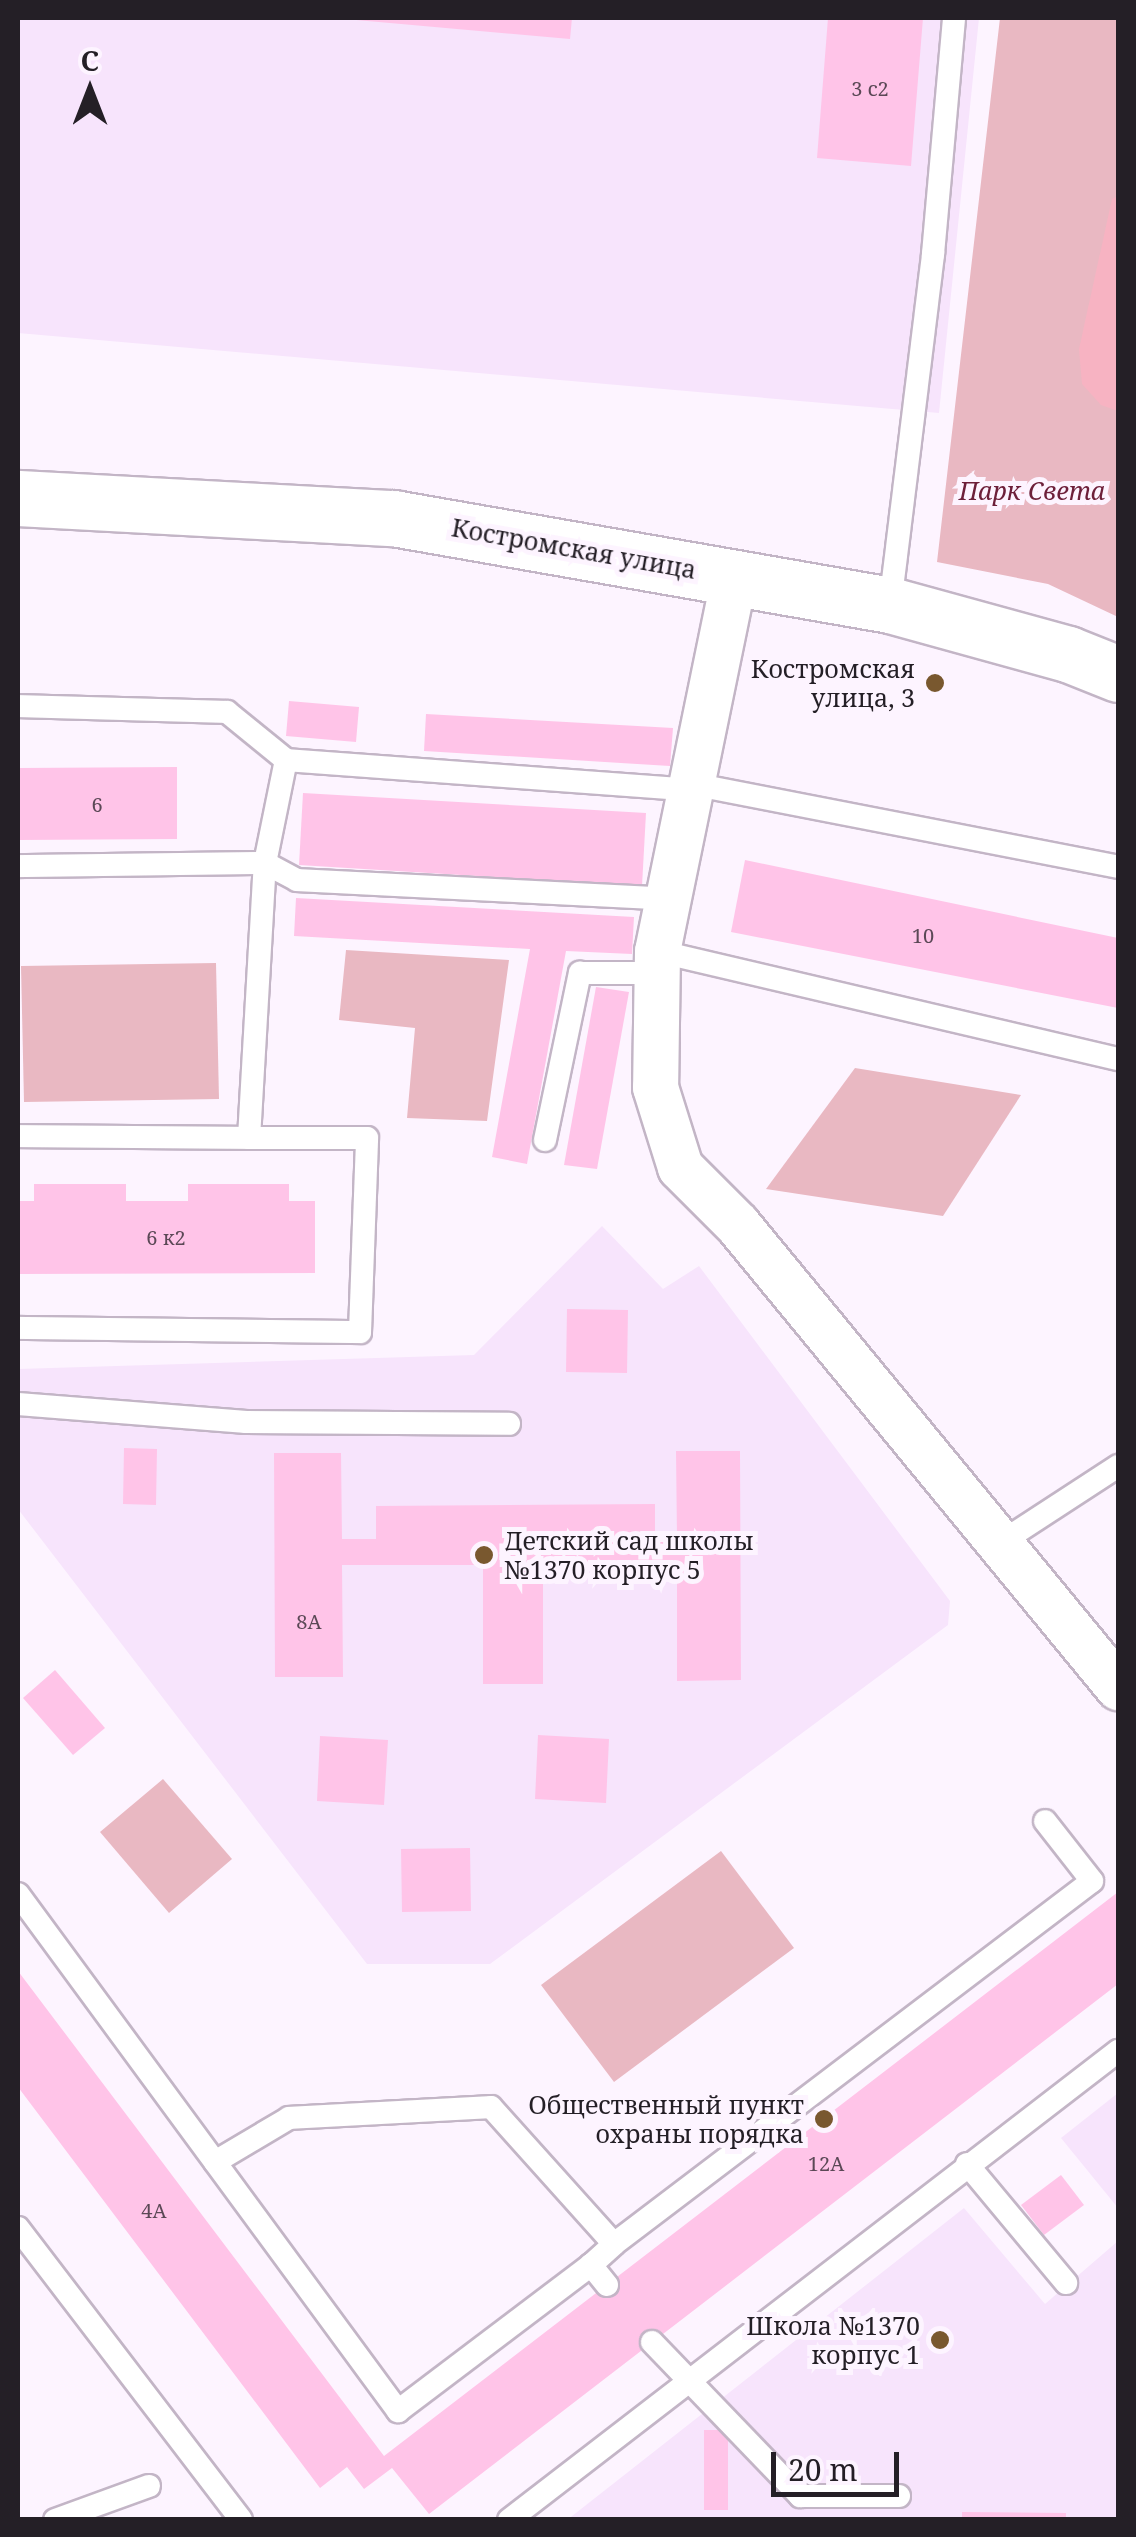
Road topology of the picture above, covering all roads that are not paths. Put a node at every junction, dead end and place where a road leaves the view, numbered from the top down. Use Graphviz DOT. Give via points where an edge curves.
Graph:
graph roads {
  1 [pos="954,18"];
  2 [pos="18,498"];
  3 [pos="734,576"];
  4 [pos="890,606"];
  5 [pos="1118,674"];
  6 [pos="18,706"];
  7 [pos="286,760"];
  8 [pos="692,787"];
  9 [pos="265,863"];
  10 [pos="18,866"];
  11 [pos="1118,868"];
  12 [pos="668,899"];
  13 [pos="657,962"];
  14 [pos="1118,1059"];
  15 [pos="18,1136"];
  16 [pos="248,1138"];
  17 [pos="545,1140"];
  18 [pos="18,1328"];
  19 [pos="18,1404"];
  20 [pos="508,1424"];
  21 [pos="1118,1466"];
  22 [pos="1000,1543"];
  23 [pos="1118,1687"];
  24 [pos="1045,1821"];
  25 [pos="18,1894"];
  26 [pos="1118,2051"];
  27 [pos="215,2162"];
  28 [pos="967,2164"];
  29 [pos="18,2228"];
  30 [pos="614,2244"];
  31 [pos="591,2264"];
  32 [pos="1066,2283"];
  33 [pos="606,2285"];
  34 [pos="652,2342"];
  35 [pos="690,2382"];
  36 [pos="149,2486"];
  37 [pos="899,2496"];
  38 [pos="55,2520"];
  39 [pos="240,2520"];
  40 [pos="510,2520"];
  1 -- 4 [label="lane" via="934,254"];
  2 -- 3 [label="street, Костромская улица" via="393,518"];
  3 -- 4 [label="street, Костромская улица"];
  3 -- 8 [label="street"];
  4 -- 5 [label="street, Костромская улица"];
  6 -- 7 [label="lane" via="228,712"];
  7 -- 8 [label="lane"];
  7 -- 9 [label="lane"];
  8 -- 11 [label="lane"];
  8 -- 12 [label="street"];
  9 -- 10 [label="lane"];
  9 -- 12 [label="lane" via="297,880"];
  9 -- 16 [label="lane"];
  12 -- 13 [label="street"];
  13 -- 14 [label="lane"];
  13 -- 17 [label="lane" via="580,973"];
  13 -- 22 [label="street" via="656,1087 680,1166 737,1224"];
  15 -- 16 [label="lane"];
  16 -- 18 [label="lane" via="367,1138 360,1332"];
  19 -- 20 [label="lane" via="246,1422"];
  21 -- 22 [label="lane"];
  22 -- 23 [label="street"];
  24 -- 30 [label="lane" via="1092,1881"];
  25 -- 27 [label="lane"];
  26 -- 28 [label="lane"];
  27 -- 30 [label="lane" via="289,2118 491,2106"];
  27 -- 31 [label="lane" via="398,2411"];
  28 -- 32 [label="lane"];
  28 -- 35 [label="lane"];
  29 -- 39 [label="lane"];
  30 -- 31 [label="lane"];
  31 -- 33 [label="lane"];
  34 -- 35 [label="lane"];
  35 -- 37 [label="lane" via="800,2496"];
  35 -- 40 [label="lane"];
  36 -- 38 [label="lane"];
}
